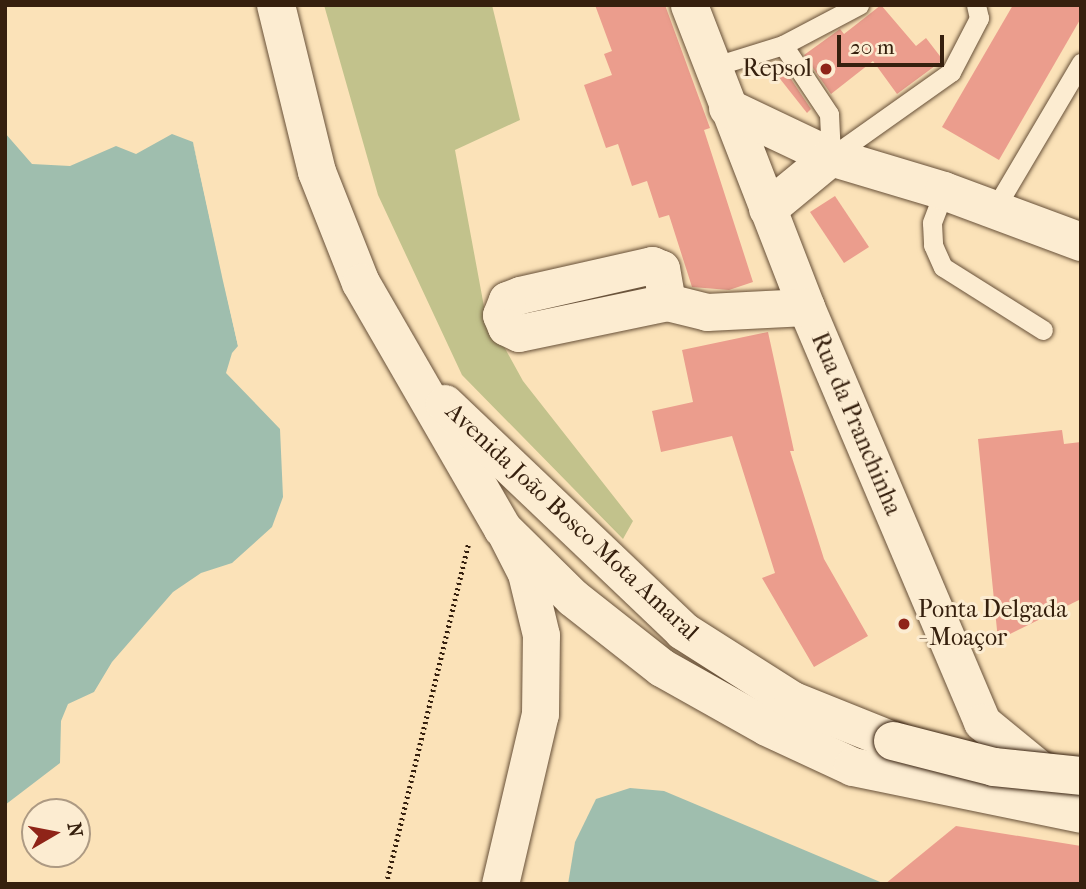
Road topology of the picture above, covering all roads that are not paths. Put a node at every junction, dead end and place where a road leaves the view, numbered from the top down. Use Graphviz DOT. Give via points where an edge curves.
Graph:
graph roads {
  1 [pos="276,5"];
  2 [pos="689,5"];
  3 [pos="859,5"];
  4 [pos="975,5"];
  5 [pos="783,45"];
  6 [pos="1081,63"];
  7 [pos="712,66"];
  8 [pos="728,108"];
  9 [pos="831,158"];
  10 [pos="944,191"];
  11 [pos="768,209"];
  12 [pos="994,210"];
  13 [pos="1081,242"];
  14 [pos="667,302"];
  15 [pos="806,307"];
  16 [pos="1044,330"];
  17 [pos="420,381"];
  18 [pos="487,530"];
  19 [pos="1081,776"];
  20 [pos="1081,803"];
  21 [pos="1081,814"];
  22 [pos="500,884"];
  1 -- 17 [label="main road, Avenida João Bosco Mota Amaral" via="317,172 361,283"];
  2 -- 7 [label="street, Rua da Pranchinha"];
  3 -- 5 [label="lane"];
  4 -- 9 [label="lane" via="979,18 951,72"];
  5 -- 7 [label="lane"];
  5 -- 9 [label="lane" via="829,114"];
  6 -- 12 [label="lane"];
  7 -- 8 [label="street, Rua da Pranchinha"];
  8 -- 9 [label="main road"];
  8 -- 11 [label="street, Rua da Pranchinha"];
  9 -- 10 [label="main road"];
  9 -- 11 [label="main road"];
  10 -- 12 [label="main road"];
  10 -- 16 [label="lane" via="932,223 933,245 943,267"];
  11 -- 15 [label="street, Rua da Pranchinha"];
  12 -- 13 [label="main road"];
  14 -- 15 [label="street" via="707,312"];
  15 -- 20 [label="street, Rua da Pranchinha" via="982,722"];
  17 -- 18 [label="main road, Avenida João Bosco Mota Amaral"];
  17 -- 19 [label="main road, Avenida João Bosco Mota Amaral, bridge" via="684,631 793,701 893,741 994,767"];
  18 -- 21 [label="main road, Avenida João Bosco Mota Amaral" via="663,668 767,727 853,767"];
  18 -- 22 [label="street" via="526,573 541,635 540,714"];
}
